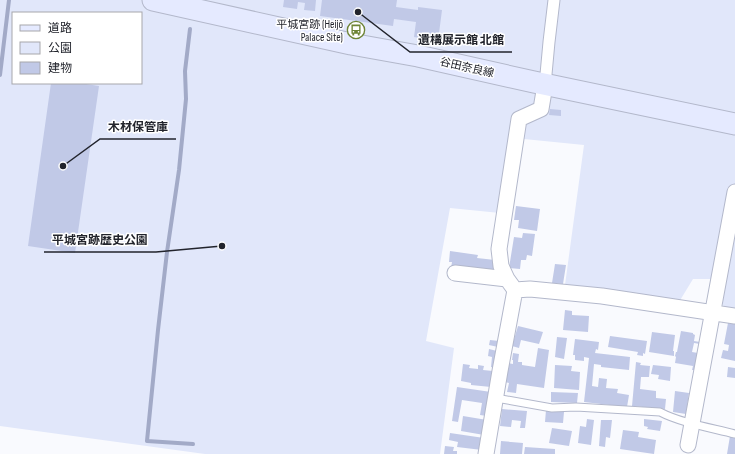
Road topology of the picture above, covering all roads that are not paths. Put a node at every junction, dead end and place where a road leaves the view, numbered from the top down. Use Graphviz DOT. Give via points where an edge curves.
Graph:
graph roads {
  1 [pos="153,0"];
  2 [pos="554,0"];
  3 [pos="545,85"];
  4 [pos="735,124"];
  5 [pos="735,192"];
  6 [pos="455,273"];
  7 [pos="511,284"];
  8 [pos="712,313"];
  9 [pos="735,316"];
  10 [pos="496,398"];
  11 [pos="692,423"];
  12 [pos="735,434"];
  13 [pos="688,445"];
  14 [pos="486,454"];
  1 -- 3 [label="main road, 谷田奈良線"];
  2 -- 3 [label="street"];
  3 -- 4 [label="main road, 谷田奈良線"];
  3 -- 7 [label="street" via="541,109 519,119 499,249 501,266"];
  5 -- 8 [label="street"];
  6 -- 7 [label="street"];
  7 -- 8 [label="street" via="530,289 602,296"];
  7 -- 10 [label="street"];
  8 -- 9 [label="street"];
  8 -- 11 [label="street"];
  10 -- 11 [label="lane" via="552,408 660,412"];
  10 -- 14 [label="street"];
  11 -- 12 [label="lane"];
  11 -- 13 [label="street"];
}
